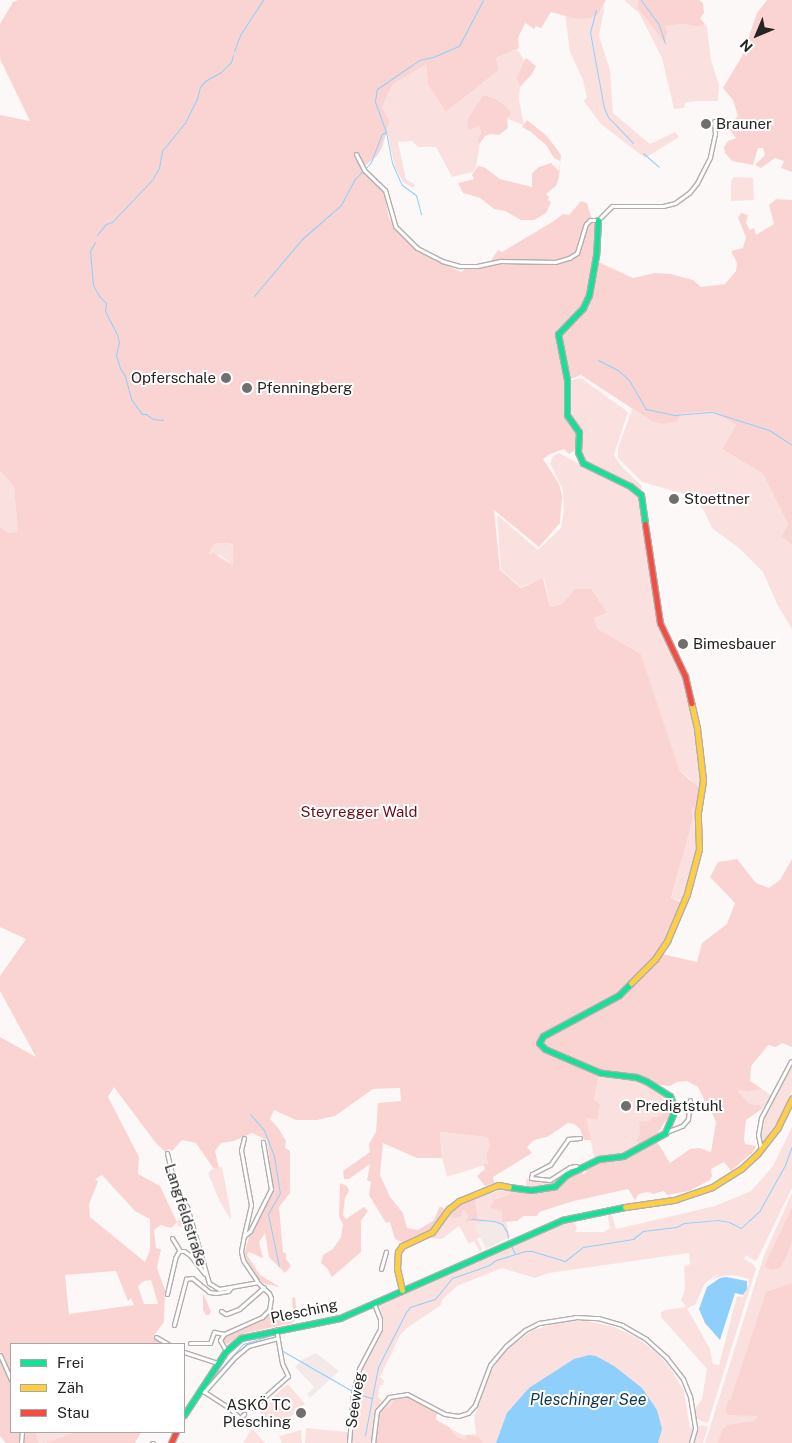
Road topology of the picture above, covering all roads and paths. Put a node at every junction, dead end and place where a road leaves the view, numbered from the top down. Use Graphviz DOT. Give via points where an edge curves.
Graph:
graph roads {
  1 [pos="714,122"];
  2 [pos="356,154"];
  3 [pos="598,220"];
  4 [pos="791,1061"];
  5 [pos="792,1098"];
  6 [pos="690,1100"];
  7 [pos="665,1133"];
  8 [pos="244,1138"];
  9 [pos="580,1138"];
  10 [pos="263,1142"];
  11 [pos="761,1150"];
  12 [pos="166,1153"];
  13 [pos="579,1170"];
  14 [pos="244,1236"];
  15 [pos="172,1238"];
  16 [pos="180,1251"];
  17 [pos="386,1252"];
  18 [pos="381,1269"];
  19 [pos="207,1277"];
  20 [pos="257,1282"];
  21 [pos="232,1286"];
  22 [pos="264,1288"];
  23 [pos="402,1290"];
  24 [pos="167,1294"];
  25 [pos="374,1303"];
  26 [pos="221,1311"];
  27 [pos="174,1325"];
  28 [pos="276,1330"];
  29 [pos="224,1334"];
  30 [pos="156,1337"];
  31 [pos="277,1338"];
  32 [pos="190,1342"];
  33 [pos="166,1343"];
  34 [pos="226,1351"];
  35 [pos="185,1352"];
  36 [pos="0,1354"];
  37 [pos="217,1363"];
  38 [pos="10,1378"];
  39 [pos="202,1391"];
  40 [pos="252,1408"];
  41 [pos="185,1414"];
  42 [pos="244,1414"];
  43 [pos="349,1443"];
  44 [pos="372,1443"];
  45 [pos="691,1443"];
  1 -- 3 [label="street" via="712,152 689,193 675,203 663,206 612,206"];
  2 -- 3 [label="street" via="364,170 385,190 392,221 405,238 442,261 460,266 501,260 559,262 577,253 586,224 590,220"];
  3 -- 7 [label="street" via="589,295 583,308 558,334 567,380 568,415 579,432 578,452 583,463 630,486 641,495 660,623 685,676 697,728 702,780 698,812 699,849 685,900 667,941 655,959 619,995 543,1036 539,1043 545,1049 600,1073 636,1076 668,1093 674,1106"];
  4 -- 11 [label="street" via="762,1118 758,1135"];
  5 -- 11 [label="street, Plesching" via="778,1127"];
  6 -- 7 [label="street" via="688,1119 682,1126"];
  7 -- 13 [label="street" via="627,1154 603,1157"];
  8 -- 14 [label="street" via="240,1150 251,1204"];
  9 -- 13 [label="street" via="568,1139 560,1147 553,1163 532,1174 531,1178 550,1180 570,1167 576,1166"];
  10 -- 14 [label="street" via="271,1189 250,1231"];
  11 -- 23 [label="street, Plesching" via="734,1174 698,1193 674,1200 604,1209 562,1220"];
  12 -- 19 [label="street, Langfeldstraße" via="177,1195 187,1208"];
  13 -- 23 [label="street" via="566,1175 552,1187 531,1190 498,1185 466,1197 449,1209 432,1232 402,1246 398,1252 397,1268"];
  14 -- 20 [label="street" via="242,1256"];
  15 -- 16 [label="street"];
  16 -- 19 [label="street, Langfeldstraße" via="190,1255"];
  16 -- 24 [label="street, Langfeldstraße" via="175,1258"];
  17 -- 18 [label="street"];
  19 -- 21 [label="street, Langfeldstraße" via="216,1288"];
  20 -- 21 [label="street, Langfeldstraße"];
  20 -- 22 [label="street"];
  21 -- 27 [label="street, Langfeldstraße" via="228,1291 209,1292 192,1278 186,1279"];
  22 -- 26 [label="street" via="240,1309 226,1314"];
  22 -- 29 [label="street" via="270,1298 266,1313"];
  23 -- 25 [label="street, Plesching"];
  25 -- 28 [label="street, Plesching" via="335,1319"];
  25 -- 43 [label="street, Seeweg" via="380,1329 359,1369 353,1393"];
  28 -- 31 [label="street"];
  28 -- 34 [label="street, Plesching" via="247,1336"];
  29 -- 32 [label="street" via="214,1332 210,1343"];
  29 -- 34 [label="street" via="220,1340"];
  30 -- 33 [label="street"];
  31 -- 39 [label="street" via="248,1346"];
  31 -- 40 [label="street" via="288,1376"];
  34 -- 37 [label="street, Plesching"];
  35 -- 37 [label="street"];
  36 -- 38 [label="street"];
  37 -- 39 [label="street, Plesching"];
  39 -- 41 [label="street, Plesching"];
  39 -- 42 [label="street" via="240,1418"];
  44 -- 45 [label="street, Seeweg" via="377,1411 389,1398 407,1394 445,1414 458,1416 468,1413 475,1405 492,1360 510,1342 539,1323 576,1316 622,1325 646,1339 666,1357 683,1379 690,1396 695,1429"];
}
